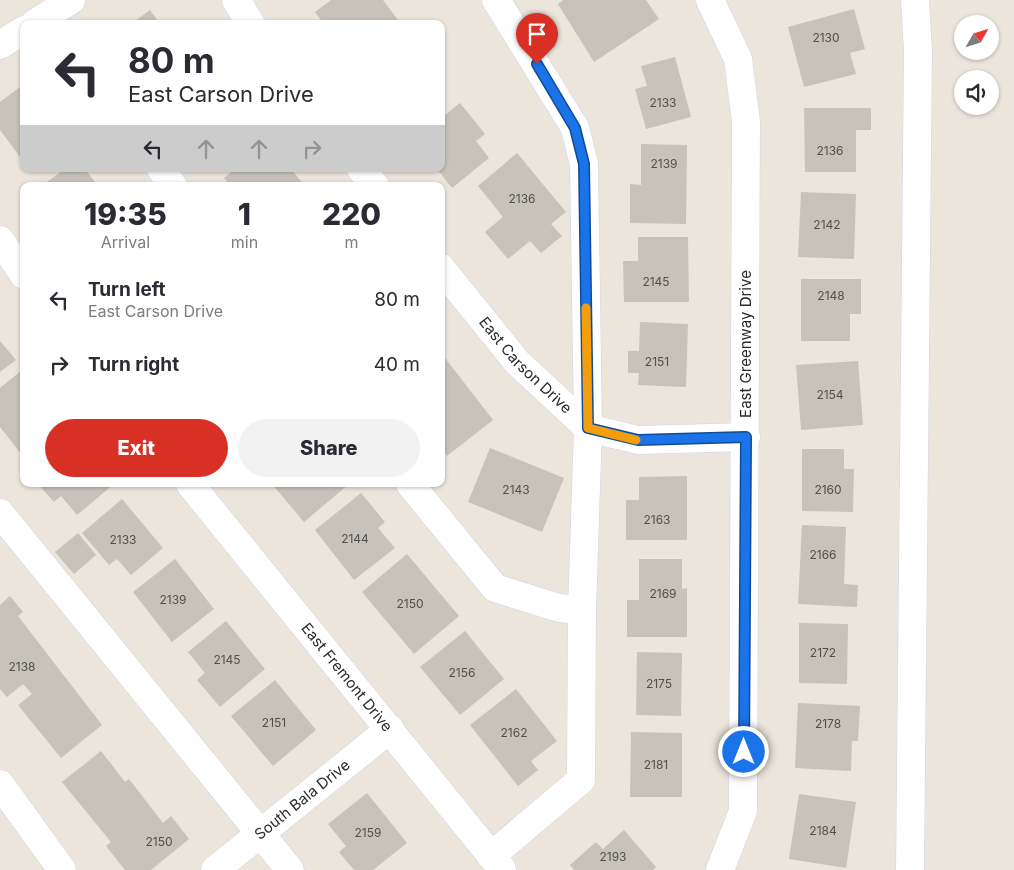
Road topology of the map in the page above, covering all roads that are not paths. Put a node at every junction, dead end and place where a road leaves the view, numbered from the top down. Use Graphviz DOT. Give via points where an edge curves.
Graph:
graph roads {
  1 [pos="236,0"];
  2 [pos="496,0"];
  3 [pos="710,0"];
  4 [pos="915,0"];
  5 [pos="248,20"];
  6 [pos="20,32"];
  7 [pos="0,45"];
  8 [pos="363,172"];
  9 [pos="371,182"];
  10 [pos="0,240"];
  11 [pos="20,269"];
  12 [pos="445,273"];
  13 [pos="588,428"];
  14 [pos="746,437"];
  15 [pos="192,487"];
  16 [pos="412,487"];
  17 [pos="0,513"];
  18 [pos="582,610"];
  19 [pos="390,728"];
  20 [pos="0,784"];
  21 [pos="260,834"];
  22 [pos="497,863"];
  23 [pos="62,870"];
  24 [pos="215,870"];
  25 [pos="290,870"];
  26 [pos="720,870"];
  27 [pos="910,870"];
  1 -- 5 [label="street"];
  2 -- 13 [label="street" via="575,128 584,164"];
  3 -- 14 [label="street, East Greenway Drive" via="738,60 746,122"];
  4 -- 27 [label="street" via="918,51"];
  6 -- 7 [label="street"];
  8 -- 9 [label="street"];
  10 -- 11 [label="street"];
  12 -- 13 [label="street, East Carson Drive" via="517,362"];
  13 -- 14 [label="street, East Carson Drive" via="638,440"];
  13 -- 18 [label="street"];
  14 -- 26 [label="street, East Greenway Drive" via="743,811"];
  15 -- 19 [label="street, East Fremont Drive"];
  16 -- 18 [label="street" via="495,588 559,608"];
  17 -- 21 [label="street"];
  18 -- 22 [label="street" via="581,780"];
  19 -- 21 [label="street, South Bala Drive"];
  19 -- 22 [label="street, East Fremont Drive"];
  20 -- 23 [label="street"];
  21 -- 24 [label="street, South Bala Drive"];
  21 -- 25 [label="street"];
}
